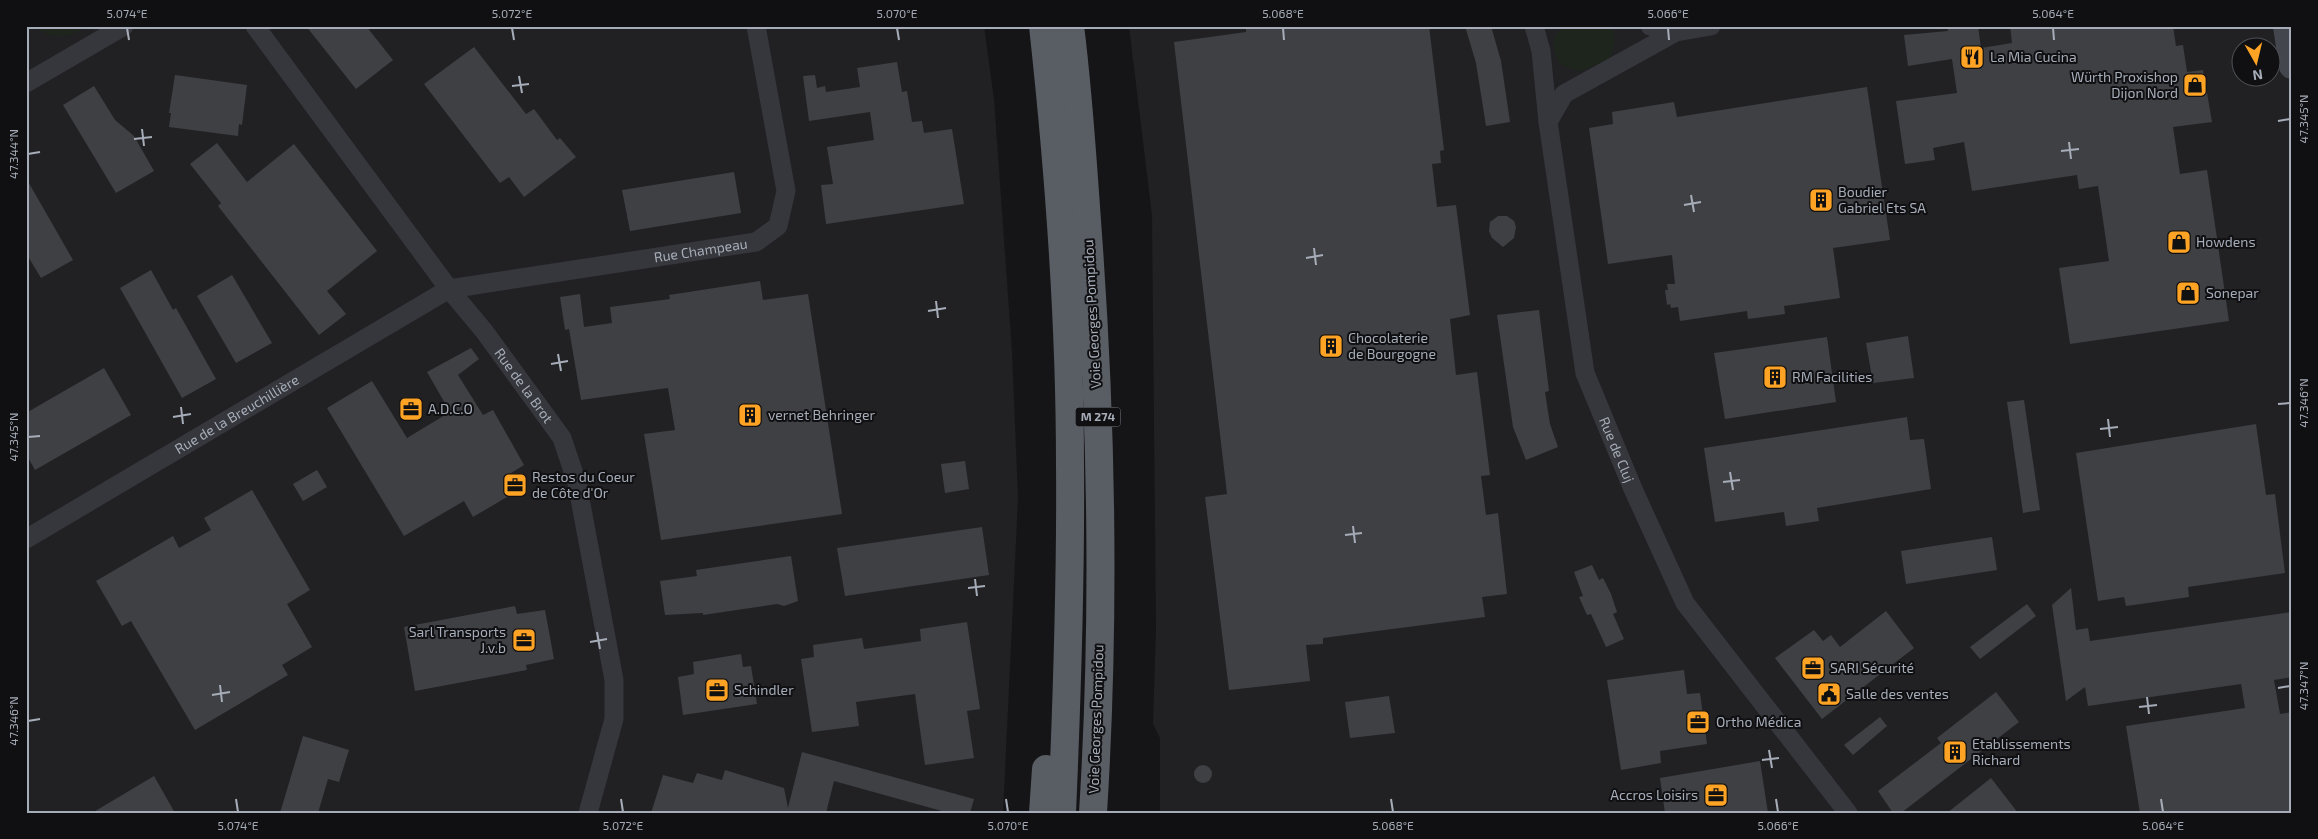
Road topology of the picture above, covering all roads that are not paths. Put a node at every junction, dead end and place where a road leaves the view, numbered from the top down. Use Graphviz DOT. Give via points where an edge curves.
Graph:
graph roads {
  1 [pos="124,26"];
  2 [pos="255,26"];
  3 [pos="756,26"];
  4 [pos="1043,26"];
  5 [pos="1070,26"];
  6 [pos="1534,26"];
  7 [pos="1650,26"];
  8 [pos="1711,26"];
  9 [pos="2286,26"];
  10 [pos="1676,32"];
  11 [pos="2292,66"];
  12 [pos="26,83"];
  13 [pos="1548,122"];
  14 [pos="449,289"];
  15 [pos="26,539"];
  16 [pos="1069,577"];
  17 [pos="1093,812"];
  18 [pos="588,813"];
  19 [pos="1043,813"];
  20 [pos="1062,813"];
  21 [pos="1848,813"];
  1 -- 12 [label="street"];
  2 -- 14 [label="street, Rue de la Brot"];
  3 -- 14 [label="street, Rue Champeau" via="786,191 778,226 756,242"];
  4 -- 16 [label="highway, Voie Georges Pompidou / M 274" via="1055,130 1068,354"];
  5 -- 17 [label="highway, Voie Georges Pompidou / M 274" via="1081,141 1098,410 1101,526"];
  6 -- 13 [label="street, Rue de Cluj" via="1541,51"];
  7 -- 10 [label="street"];
  8 -- 10 [label="street"];
  9 -- 11 [label="main road"];
  10 -- 13 [label="street" via="1564,94"];
  13 -- 21 [label="street, Rue de Cluj" via="1585,372 1633,489 1685,603"];
  14 -- 15 [label="street, Rue de la Breuchillière"];
  14 -- 18 [label="street, Rue de la Brot" via="558,432 571,460 608,644 615,699 614,719"];
  16 -- 19 [label="highway" via="1056,631"];
  16 -- 20 [label="highway, Voie Georges Pompidou / M 274"];
}
